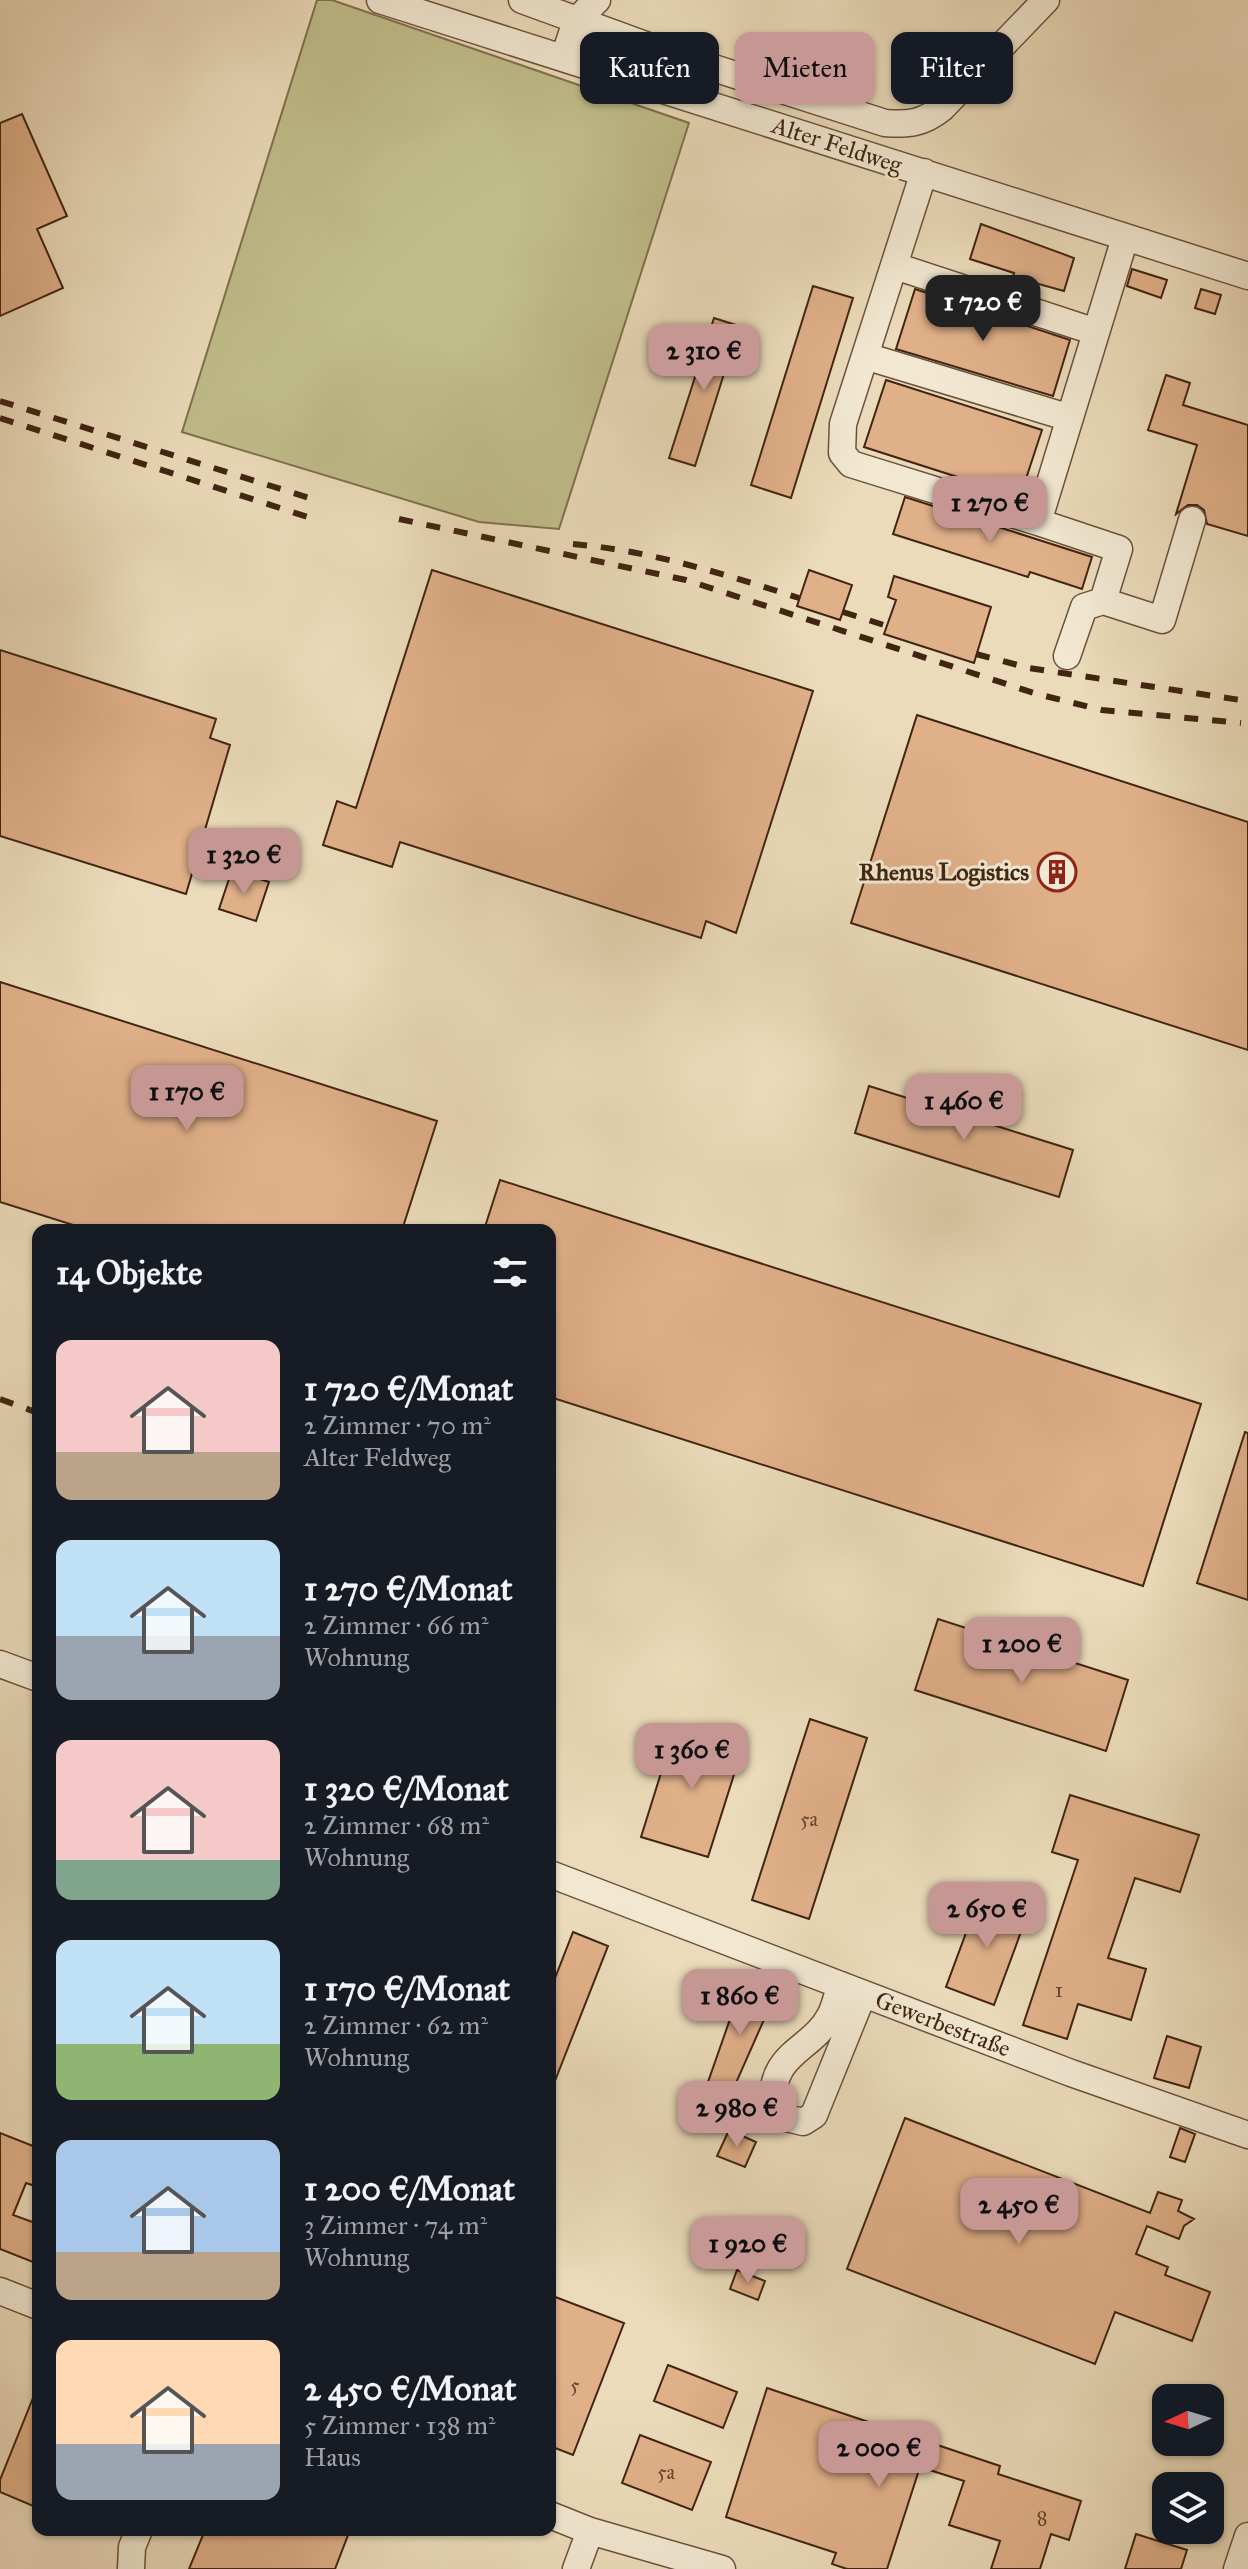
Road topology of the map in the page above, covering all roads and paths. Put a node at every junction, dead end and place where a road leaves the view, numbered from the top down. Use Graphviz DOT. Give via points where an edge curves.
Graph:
graph roads {
  1 [pos="380,0"];
  2 [pos="522,0"];
  3 [pos="597,0"];
  4 [pos="1039,2"];
  5 [pos="576,21"];
  6 [pos="564,58"];
  7 [pos="924,172"];
  8 [pos="1125,238"];
  9 [pos="895,266"];
  10 [pos="1248,276"];
  11 [pos="1096,332"];
  12 [pos="865,356"];
  13 [pos="1070,418"];
  14 [pos="1192,520"];
  15 [pos="1038,522"];
  16 [pos="1103,601"];
  17 [pos="1067,656"];
  18 [pos="0,1664"];
  19 [pos="32,1676"];
  20 [pos="556,1876"];
  21 [pos="1248,2135"];
  22 [pos="0,2291"];
  23 [pos="32,2304"];
  24 [pos="556,2517"];
  25 [pos="590,2531"];
  26 [pos="137,2536"];
  27 [pos="1248,2536"];
  28 [pos="131,2569"];
  29 [pos="576,2569"];
  30 [pos="722,2569"];
  31 [pos="1237,2569"];
  1 -- 6 [label="street, Alter Feldweg"];
  2 -- 5 [label="street"];
  3 -- 5 [label="street"];
  4 -- 5 [label="street" via="942,108 909,125 885,123"];
  5 -- 6 [label="street"];
  6 -- 7 [label="street, Alter Feldweg"];
  7 -- 8 [label="street, Alter Feldweg"];
  7 -- 9 [label="street"];
  8 -- 10 [label="street, Alter Feldweg"];
  8 -- 11 [label="street"];
  9 -- 11 [label="street"];
  9 -- 12 [label="street"];
  11 -- 13 [label="street"];
  12 -- 13 [label="street"];
  12 -- 15 [label="street" via="843,424 842,453 851,464"];
  13 -- 15 [label="street"];
  14 -- 16 [label="street" via="1162,620"];
  15 -- 16 [label="street" via="1119,549"];
  16 -- 17 [label="street" via="1084,607"];
  18 -- 19 [label="street"];
  20 -- 21 [label="street, Gewerbestraße"];
  22 -- 23 [label="street"];
  24 -- 25 [label="street"];
  25 -- 29 [label="street"];
  25 -- 30 [label="street"];
  26 -- 28 [label="street"];
  27 -- 31 [label="street"];
}
